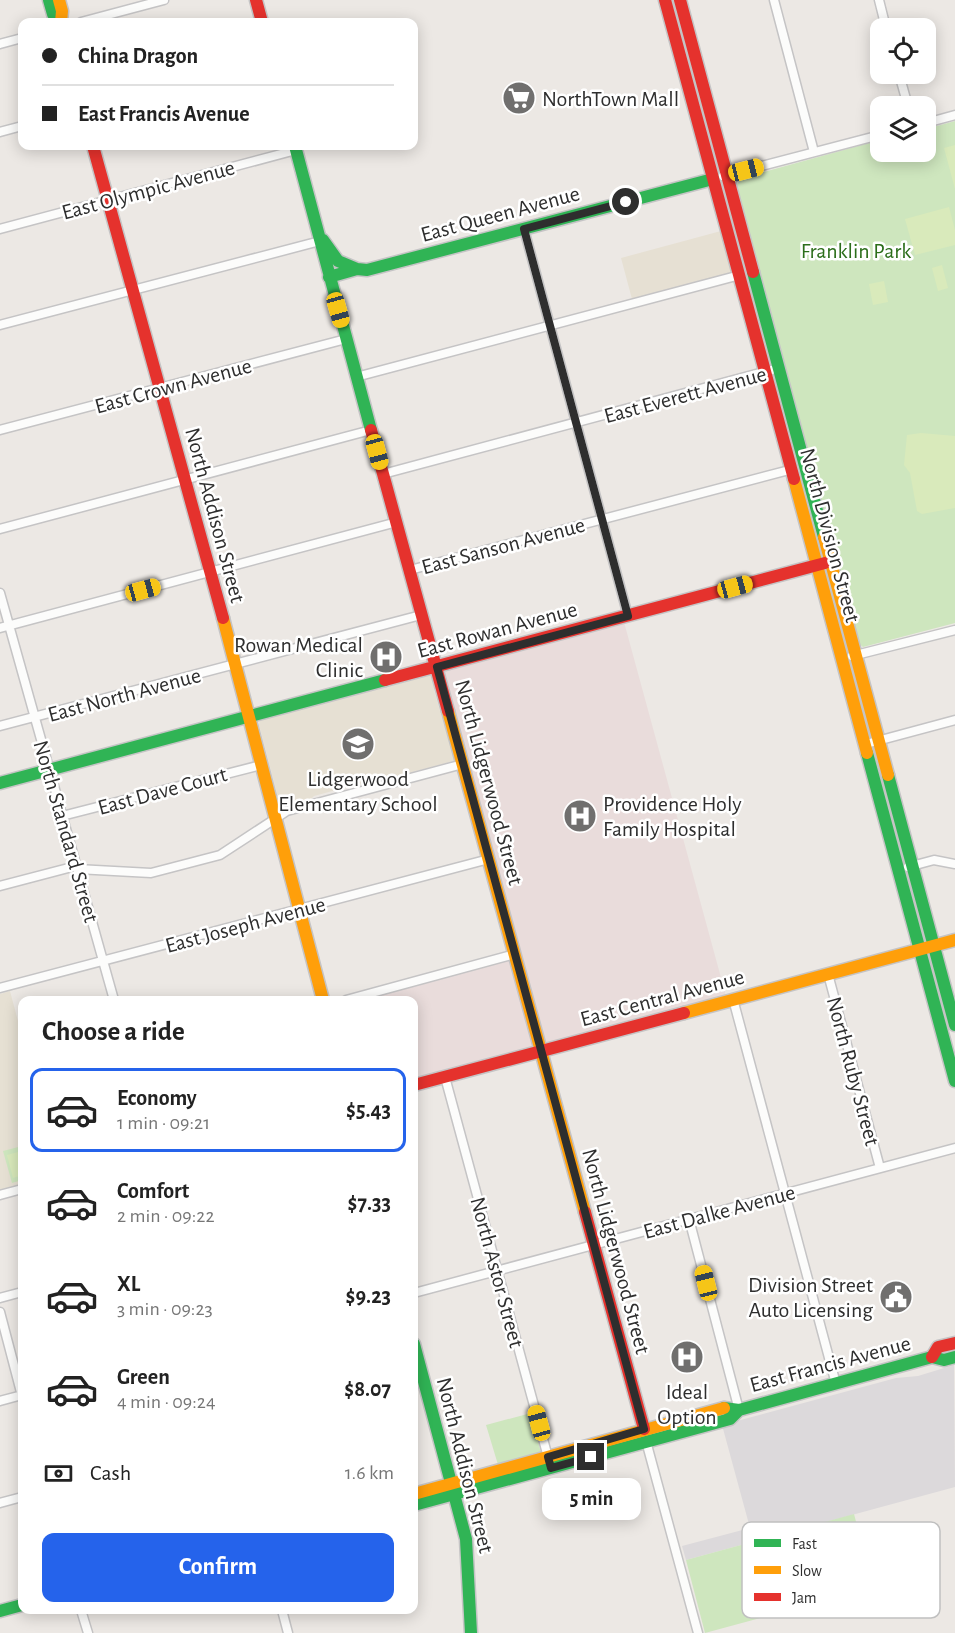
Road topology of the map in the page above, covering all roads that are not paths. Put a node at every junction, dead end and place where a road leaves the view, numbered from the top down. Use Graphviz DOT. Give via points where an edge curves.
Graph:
graph roads {
  1 [pos="49,0"];
  2 [pos="59,0"];
  3 [pos="164,0"];
  4 [pos="256,0"];
  5 [pos="665,0"];
  6 [pos="680,0"];
  7 [pos="774,0"];
  8 [pos="879,0"];
  9 [pos="56,18"];
  10 [pos="60,18"];
  11 [pos="96,18"];
  12 [pos="261,18"];
  13 [pos="884,18"];
  14 [pos="18,39"];
  15 [pos="0,44"];
  16 [pos="955,115"];
  17 [pos="936,120"];
  18 [pos="18,127"];
  19 [pos="0,132"];
  20 [pos="870,138"];
  21 [pos="94,150"];
  22 [pos="288,150"];
  23 [pos="296,150"];
  24 [pos="814,152"];
  25 [pos="727,175"];
  26 [pos="713,179"];
  27 [pos="108,200"];
  28 [pos="0,229"];
  29 [pos="524,229"];
  30 [pos="319,236"];
  31 [pos="362,270"];
  32 [pos="740,275"];
  33 [pos="330,281"];
  34 [pos="133,291"];
  35 [pos="0,325"];
  36 [pos="550,326"];
  37 [pos="346,339"];
  38 [pos="779,369"];
  39 [pos="766,372"];
  40 [pos="356,377"];
  41 [pos="159,389"];
  42 [pos="576,423"];
  43 [pos="0,430"];
  44 [pos="371,430"];
  45 [pos="805,466"];
  46 [pos="792,469"];
  47 [pos="383,474"];
  48 [pos="184,481"];
  49 [pos="602,519"];
  50 [pos="397,522"];
  51 [pos="0,529"];
  52 [pos="831,562"];
  53 [pos="817,565"];
  54 [pos="410,570"];
  55 [pos="209,573"];
  56 [pos="0,593"];
  57 [pos="421,615"];
  58 [pos="628,616"];
  59 [pos="4,627"];
  60 [pos="955,630"];
  61 [pos="856,655"];
  62 [pos="842,659"];
  63 [pos="235,665"];
  64 [pos="437,667"];
  65 [pos="35,717"];
  66 [pos="249,718"];
  67 [pos="955,720"];
  68 [pos="0,726"];
  69 [pos="879,741"];
  70 [pos="866,744"];
  71 [pos="463,764"];
  72 [pos="261,765"];
  73 [pos="50,770"];
  74 [pos="0,783"];
  75 [pos="62,816"];
  76 [pos="276,818"];
  77 [pos="489,859"];
  78 [pos="955,864"];
  79 [pos="913,865"];
  80 [pos="76,868"];
  81 [pos="899,869"];
  82 [pos="0,886"];
  83 [pos="300,910"];
  84 [pos="955,940"];
  85 [pos="934,945"];
  86 [pos="921,949"];
  87 [pos="515,954"];
  88 [pos="103,961"];
  89 [pos="828,974"];
  90 [pos="0,988"];
  91 [pos="113,996"];
  92 [pos="322,996"];
  93 [pos="361,996"];
  94 [pos="733,999"];
  95 [pos="955,1025"];
  96 [pos="541,1051"];
  97 [pos="445,1077"];
  98 [pos="955,1081"];
  99 [pos="418,1084"];
  100 [pos="955,1148"];
  101 [pos="880,1168"];
  102 [pos="18,1190"];
  103 [pos="784,1194"];
  104 [pos="0,1195"];
  105 [pos="689,1219"];
  106 [pos="593,1245"];
  107 [pos="498,1270"];
  108 [pos="418,1292"];
  109 [pos="18,1293"];
  110 [pos="0,1298"];
  111 [pos="0,1312"];
  112 [pos="955,1343"];
  113 [pos="932,1357"];
  114 [pos="955,1358"];
  115 [pos="418,1359"];
  116 [pos="18,1380"];
  117 [pos="836,1384"];
  118 [pos="18,1396"];
  119 [pos="0,1401"];
  120 [pos="739,1410"];
  121 [pos="645,1435"];
  122 [pos="550,1463"];
  123 [pos="453,1489"];
  124 [pos="418,1493"];
  125 [pos="18,1498"];
  126 [pos="0,1503"];
  127 [pos="418,1503"];
  128 [pos="18,1597"];
  129 [pos="0,1602"];
  130 [pos="18,1606"];
  131 [pos="0,1611"];
  132 [pos="82,1614"];
  133 [pos="283,1614"];
  134 [pos="88,1633"];
  135 [pos="287,1633"];
  136 [pos="471,1633"];
  137 [pos="698,1633"];
  1 -- 9 [label="street"];
  2 -- 10 [label="street"];
  3 -- 11 [label="street"];
  4 -- 12 [label="street"];
  5 -- 26 [label="street, North Division Street"];
  6 -- 25 [label="street, North Division Street"];
  7 -- 24 [label="street"];
  8 -- 13 [label="street"];
  14 -- 15 [label="street"];
  16 -- 17 [label="street"];
  18 -- 19 [label="street"];
  20 -- 24 [label="street"];
  21 -- 27 [label="street, North Addison Street"];
  22 -- 27 [label="street, East Olympic Avenue"];
  23 -- 30 [label="street, North Lidgerwood Street"];
  24 -- 25 [label="street"];
  25 -- 26 [label="street"];
  25 -- 38 [label="street, North Division Street"];
  26 -- 29 [label="street, East Queen Avenue"];
  26 -- 32 [label="street, North Division Street"];
  27 -- 28 [label="street, East Olympic Avenue"];
  27 -- 34 [label="street, North Addison Street"];
  29 -- 31 [label="street, East Queen Avenue"];
  29 -- 36 [label="street"];
  30 -- 31 [label="street" via="338,261"];
  30 -- 33 [label="street, North Lidgerwood Street"];
  30 -- 34 [label="street"];
  31 -- 33 [label="street, East Queen Avenue" via="359,277"];
  32 -- 36 [label="street"];
  32 -- 39 [label="street, North Division Street"];
  33 -- 37 [label="street, North Lidgerwood Street"];
  34 -- 35 [label="street"];
  34 -- 41 [label="street, North Addison Street"];
  36 -- 40 [label="street"];
  36 -- 42 [label="street"];
  37 -- 40 [label="street, North Lidgerwood Street"];
  37 -- 41 [label="street, East Crown Avenue"];
  38 -- 39 [label="street, East Everett Avenue"];
  38 -- 45 [label="street, North Division Street"];
  39 -- 42 [label="street, East Everett Avenue"];
  39 -- 46 [label="street, North Division Street"];
  40 -- 44 [label="street, North Lidgerwood Street"];
  41 -- 43 [label="street, East Crown Avenue"];
  41 -- 48 [label="street, North Addison Street"];
  42 -- 47 [label="street, East Everett Avenue"];
  42 -- 49 [label="street"];
  44 -- 47 [label="street, North Lidgerwood Street"];
  44 -- 48 [label="street"];
  45 -- 46 [label="street, East Sanson Avenue"];
  45 -- 52 [label="street, North Division Street"];
  46 -- 49 [label="street, East Sanson Avenue"];
  46 -- 53 [label="street, North Division Street"];
  47 -- 50 [label="street, North Lidgerwood Street"];
  48 -- 51 [label="street"];
  48 -- 55 [label="street, North Addison Street"];
  49 -- 54 [label="street, East Sanson Avenue"];
  49 -- 58 [label="street"];
  50 -- 54 [label="street, North Lidgerwood Street"];
  50 -- 55 [label="street"];
  52 -- 53 [label="street, East Rowan Avenue"];
  52 -- 61 [label="street, North Division Street"];
  53 -- 58 [label="street, East Rowan Avenue"];
  53 -- 62 [label="street, North Division Street"];
  54 -- 57 [label="street, North Lidgerwood Street"];
  55 -- 59 [label="street"];
  55 -- 63 [label="street, North Addison Street"];
  56 -- 59 [label="street, North Standard Street"];
  57 -- 63 [label="street, East North Avenue"];
  57 -- 64 [label="street, North Lidgerwood Street"];
  58 -- 64 [label="street, East Rowan Avenue"];
  59 -- 65 [label="street, North Standard Street"];
  60 -- 61 [label="street"];
  61 -- 62 [label="street"];
  61 -- 69 [label="street, North Division Street"];
  62 -- 70 [label="street, North Division Street"];
  63 -- 65 [label="street, East North Avenue"];
  63 -- 66 [label="street, North Addison Street"];
  64 -- 66 [label="street, East Rowan Avenue"];
  64 -- 71 [label="street, North Lidgerwood Street"];
  65 -- 68 [label="street, East North Avenue"];
  65 -- 73 [label="street, North Standard Street"];
  66 -- 72 [label="street, North Addison Street"];
  66 -- 73 [label="street, East Rowan Avenue"];
  67 -- 69 [label="street"];
  69 -- 70 [label="street"];
  69 -- 79 [label="street, North Division Street"];
  70 -- 81 [label="street, North Division Street"];
  71 -- 76 [label="street" via="287,811"];
  71 -- 77 [label="street, North Lidgerwood Street"];
  72 -- 75 [label="street, East Dave Court"];
  72 -- 76 [label="street, North Addison Street"];
  73 -- 74 [label="street, East Rowan Avenue"];
  73 -- 75 [label="street, North Standard Street"];
  75 -- 80 [label="street, North Standard Street"];
  76 -- 80 [label="street" via="220,855 151,873"];
  76 -- 83 [label="street, North Addison Street"];
  77 -- 83 [label="street, East Joseph Avenue"];
  77 -- 87 [label="street, North Lidgerwood Street"];
  78 -- 79 [label="street" via="934,860"];
  79 -- 81 [label="street"];
  79 -- 85 [label="street, North Division Street"];
  80 -- 82 [label="street"];
  80 -- 88 [label="street, North Standard Street"];
  81 -- 86 [label="street, North Division Street"];
  83 -- 88 [label="street, East Joseph Avenue"];
  83 -- 92 [label="street, North Addison Street"];
  84 -- 85 [label="street, East Central Avenue"];
  85 -- 86 [label="street, East Central Avenue"];
  85 -- 95 [label="street, North Division Street"];
  86 -- 89 [label="street, East Central Avenue"];
  86 -- 98 [label="street, North Division Street"];
  87 -- 93 [label="street"];
  87 -- 96 [label="street, North Lidgerwood Street"];
  88 -- 90 [label="street, East Joseph Avenue"];
  88 -- 91 [label="street, North Standard Street"];
  89 -- 94 [label="street, East Central Avenue"];
  89 -- 101 [label="street, North Ruby Street"];
  94 -- 96 [label="street, East Central Avenue"];
  94 -- 103 [label="street"];
  96 -- 97 [label="street, East Central Avenue"];
  96 -- 106 [label="street, North Lidgerwood Street"];
  97 -- 99 [label="street, East Central Avenue"];
  97 -- 107 [label="street, North Astor Street"];
  100 -- 101 [label="street, East Dalke Avenue"];
  101 -- 103 [label="street, East Dalke Avenue"];
  102 -- 104 [label="street"];
  103 -- 105 [label="street, East Dalke Avenue"];
  103 -- 117 [label="street"];
  105 -- 106 [label="street, East Dalke Avenue"];
  105 -- 120 [label="street"];
  106 -- 107 [label="street, East Dalke Avenue"];
  106 -- 121 [label="street, North Lidgerwood Street"];
  107 -- 108 [label="street, East Dalke Avenue"];
  107 -- 122 [label="street, North Astor Street"];
  109 -- 110 [label="street"];
  111 -- 116 [label="street"];
  112 -- 113 [label="street, East Francis Avenue" via="938,1347"];
  113 -- 114 [label="street, East Francis Avenue"];
  113 -- 117 [label="street, East Francis Avenue"];
  115 -- 123 [label="street, North Addison Street"];
  117 -- 120 [label="street, East Francis Avenue"];
  118 -- 119 [label="street"];
  120 -- 121 [label="street, East Francis Avenue" via="730,1419"];
  120 -- 121 [label="street, East Francis Avenue" via="727,1407 672,1422"];
  121 -- 122 [label="street, East Francis Avenue"];
  121 -- 122 [label="street, East Francis Avenue" via="612,1451"];
  121 -- 137 [label="street, North Lidgerwood Street"];
  122 -- 123 [label="street, East Francis Avenue"];
  123 -- 124 [label="street, East Francis Avenue"];
  123 -- 127 [label="street, East Francis Avenue"];
  123 -- 136 [label="street, North Addison Street" via="470,1562"];
  125 -- 126 [label="street"];
  128 -- 129 [label="street"];
  130 -- 131 [label="street"];
  132 -- 134 [label="street"];
  133 -- 135 [label="street"];
}
